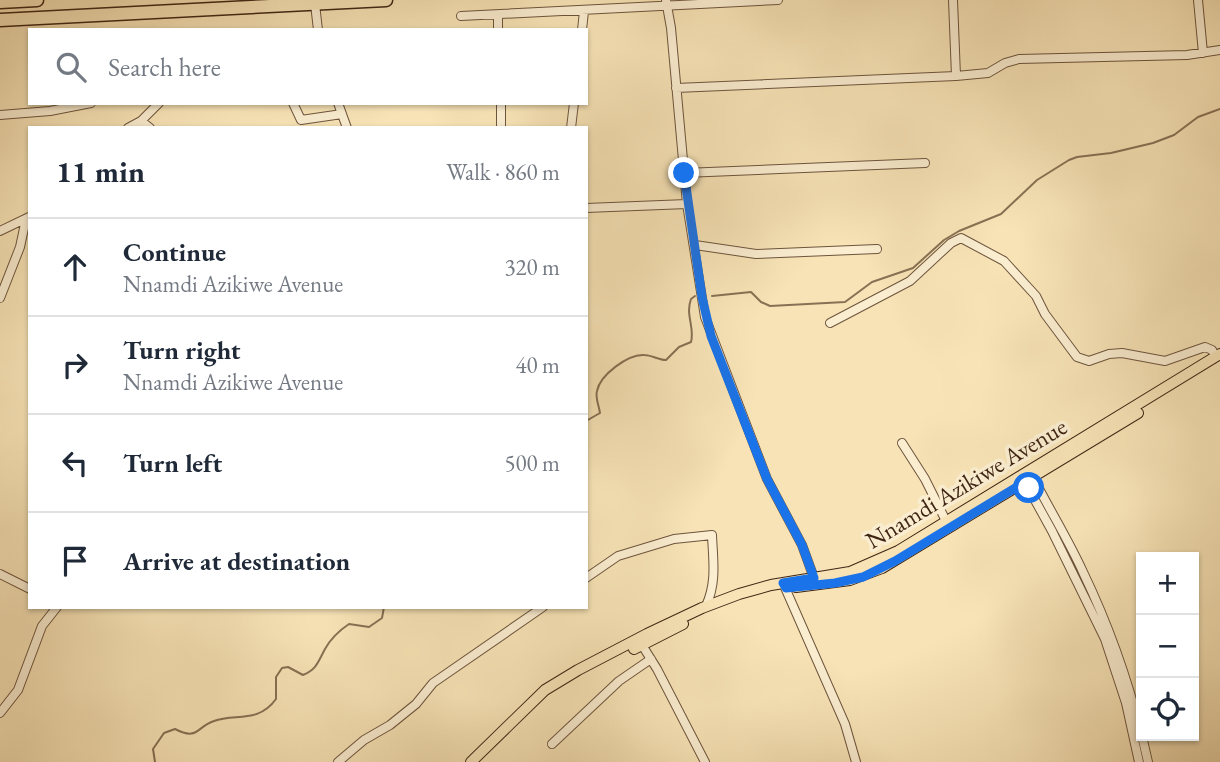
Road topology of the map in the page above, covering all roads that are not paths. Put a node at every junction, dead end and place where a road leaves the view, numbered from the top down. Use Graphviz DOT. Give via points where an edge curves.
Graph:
graph roads {
  1 [pos="37,0"];
  2 [pos="386,0"];
  3 [pos="778,0"];
  4 [pos="953,0"];
  5 [pos="1198,0"];
  6 [pos="0,2"];
  7 [pos="667,3"];
  8 [pos="315,4"];
  9 [pos="584,11"];
  10 [pos="498,15"];
  11 [pos="461,16"];
  12 [pos="0,20"];
  13 [pos="318,28"];
  14 [pos="498,28"];
  15 [pos="582,28"];
  16 [pos="1220,51"];
  17 [pos="1203,53"];
  18 [pos="956,76"];
  19 [pos="676,88"];
  20 [pos="81,105"];
  21 [pos="157,105"];
  22 [pos="294,105"];
  23 [pos="339,105"];
  24 [pos="501,105"];
  25 [pos="574,105"];
  26 [pos="0,114"];
  27 [pos="342,114"];
  28 [pos="141,121"];
  29 [pos="132,126"];
  30 [pos="147,126"];
  31 [pos="346,126"];
  32 [pos="501,126"];
  33 [pos="571,126"];
  34 [pos="925,163"];
  35 [pos="684,173"];
  36 [pos="687,204"];
  37 [pos="588,208"];
  38 [pos="28,218"];
  39 [pos="0,231"];
  40 [pos="695,245"];
  41 [pos="20,247"];
  42 [pos="28,249"];
  43 [pos="877,249"];
  44 [pos="0,299"];
  45 [pos="830,323"];
  46 [pos="1219,357"];
  47 [pos="902,443"];
  48 [pos="1029,479"];
  49 [pos="946,522"];
  50 [pos="0,574"];
  51 [pos="588,577"];
  52 [pos="814,578"];
  53 [pos="785,586"];
  54 [pos="28,588"];
  55 [pos="706,606"];
  56 [pos="55,609"];
  57 [pos="540,609"];
  58 [pos="642,645"];
  59 [pos="651,659"];
  60 [pos="0,713"];
  61 [pos="1136,716"];
  62 [pos="1144,741"];
  63 [pos="552,744"];
  64 [pos="338,762"];
  65 [pos="471,762"];
  66 [pos="480,762"];
  67 [pos="705,762"];
  68 [pos="856,762"];
  69 [pos="1139,762"];
  70 [pos="1148,762"];
  1 -- 6 [label="highway"];
  2 -- 8 [label="highway"];
  3 -- 7 [label="street"];
  4 -- 18 [label="street"];
  5 -- 17 [label="street"];
  7 -- 9 [label="street"];
  7 -- 19 [label="street"];
  8 -- 12 [label="highway"];
  8 -- 13 [label="street"];
  9 -- 10 [label="street"];
  9 -- 15 [label="street"];
  10 -- 11 [label="street"];
  10 -- 14 [label="street"];
  16 -- 17 [label="street"];
  17 -- 18 [label="street" via="1019,59 988,73"];
  18 -- 19 [label="street"];
  19 -- 35 [label="street"];
  20 -- 26 [label="street"];
  21 -- 28 [label="street"];
  22 -- 27 [label="street" via="301,120"];
  23 -- 27 [label="street"];
  24 -- 32 [label="street"];
  25 -- 33 [label="street"];
  27 -- 31 [label="street"];
  28 -- 29 [label="street"];
  28 -- 30 [label="street"];
  34 -- 35 [label="street"];
  35 -- 36 [label="street"];
  36 -- 37 [label="street"];
  36 -- 40 [label="street"];
  38 -- 39 [label="street"];
  38 -- 41 [label="street"];
  40 -- 43 [label="street" via="756,254"];
  40 -- 52 [label="street" via="711,336 767,479"];
  41 -- 42 [label="street"];
  41 -- 44 [label="street"];
  45 -- 46 [label="street" via="910,281 961,237 1004,261 1036,296 1077,356 1089,361 1122,354 1166,361 1205,347"];
  46 -- 48 [label="main road, Nnamdi Azikiwe Avenue"];
  46 -- 49 [label="main road, Nnamdi Azikiwe Avenue"];
  47 -- 49 [label="street"];
  48 -- 53 [label="main road, Nnamdi Azikiwe Avenue" via="863,577"];
  48 -- 61 [label="street" via="1083,571"];
  48 -- 69 [label="street" via="1105,639"];
  49 -- 52 [label="main road, Nnamdi Azikiwe Avenue" via="869,566"];
  50 -- 54 [label="street"];
  51 -- 55 [label="street" via="618,556 674,539 712,535 713,592"];
  52 -- 53 [label="main road, Nnamdi Azikiwe Avenue"];
  53 -- 55 [label="main road, Nnamdi Azikiwe Avenue" via="752,590"];
  53 -- 58 [label="main road, Nnamdi Azikiwe Avenue" via="721,606"];
  53 -- 68 [label="street" via="845,724"];
  55 -- 65 [label="main road, Nnamdi Azikiwe Avenue" via="563,678"];
  56 -- 60 [label="street" via="42,626 18,690"];
  57 -- 64 [label="street" via="433,683 416,704"];
  58 -- 59 [label="street"];
  58 -- 66 [label="main road, Nnamdi Azikiwe Avenue" via="556,690"];
  59 -- 63 [label="street" via="619,681"];
  59 -- 67 [label="street"];
  62 -- 70 [label="street"];
}
